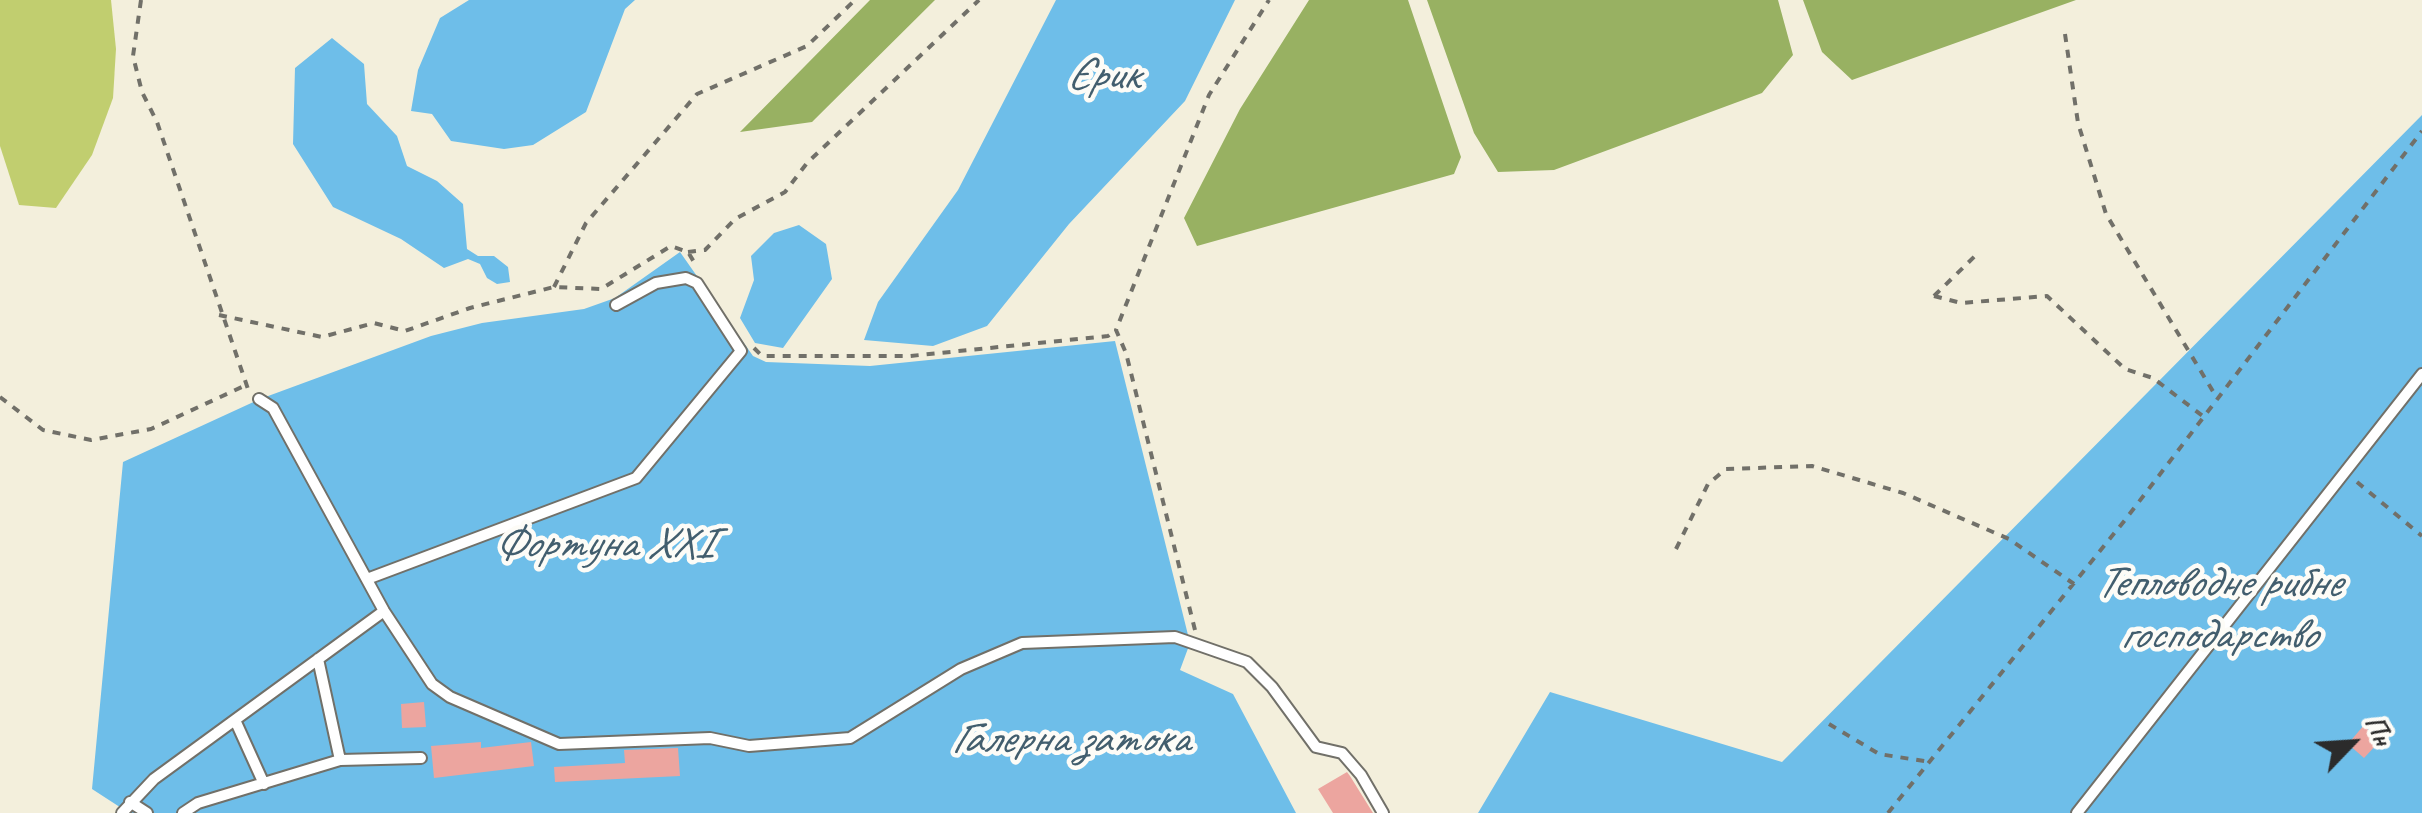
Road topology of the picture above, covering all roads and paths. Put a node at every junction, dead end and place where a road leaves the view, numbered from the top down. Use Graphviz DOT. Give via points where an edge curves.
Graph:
graph roads {
  1 [pos="141,0"];
  2 [pos="855,0"];
  3 [pos="979,0"];
  4 [pos="1269,0"];
  5 [pos="2065,34"];
  6 [pos="2422,130"];
  7 [pos="688,252"];
  8 [pos="1976,255"];
  9 [pos="554,287"];
  10 [pos="616,305"];
  11 [pos="220,315"];
  12 [pos="322,337"];
  13 [pos="2422,374"];
  14 [pos="244,386"];
  15 [pos="0,397"];
  16 [pos="260,399"];
  17 [pos="2218,399"];
  18 [pos="2204,417"];
  19 [pos="2346,472"];
  20 [pos="2422,536"];
  21 [pos="1676,549"];
  22 [pos="367,580"];
  23 [pos="2074,584"];
  24 [pos="384,611"];
  25 [pos="1199,646"];
  26 [pos="318,659"];
  27 [pos="235,720"];
  28 [pos="1829,724"];
  29 [pos="421,758"];
  30 [pos="340,760"];
  31 [pos="1931,762"];
  32 [pos="264,784"];
  33 [pos="130,802"];
  34 [pos="122,813"];
  35 [pos="147,813"];
  36 [pos="183,813"];
  37 [pos="1384,813"];
  38 [pos="1888,813"];
  39 [pos="2077,813"];
  1 -- 11 [label="path" via="133,56 142,92 158,122"];
  2 -- 9 [label="path" via="808,46 697,94 586,224"];
  3 -- 7 [label="path" via="785,192 736,219 704,250"];
  4 -- 25 [label="path" via="1209,95 1116,330"];
  5 -- 17 [label="path" via="2078,123 2106,214"];
  6 -- 17 [label="path"];
  8 -- 18 [label="path" via="1934,296 1962,303 2047,296 2125,369 2153,378"];
  10 -- 22 [label="lane" via="656,283 686,278 697,283 742,351 636,478"];
  11 -- 12 [label="path"];
  11 -- 14 [label="path"];
  13 -- 19 [label="lane"];
  14 -- 15 [label="path" via="151,429 92,440 43,430"];
  14 -- 16 [label="path"];
  16 -- 22 [label="lane" via="274,408"];
  17 -- 18 [label="path"];
  18 -- 23 [label="path"];
  19 -- 20 [label="path"];
  19 -- 39 [label="lane"];
  21 -- 23 [label="path" via="1708,484 1726,469 1812,466 1904,493 2009,539"];
  22 -- 24 [label="lane"];
  23 -- 31 [label="path"];
  24 -- 25 [label="lane" via="432,684 559,744 710,738 749,746 850,738 961,669 1022,644 1175,637"];
  24 -- 26 [label="lane"];
  25 -- 37 [label="lane" via="1247,662 1316,748 1342,753"];
  26 -- 27 [label="lane"];
  26 -- 30 [label="lane"];
  27 -- 32 [label="lane"];
  27 -- 33 [label="lane"];
  28 -- 31 [label="path" via="1879,754"];
  29 -- 30 [label="lane"];
  30 -- 32 [label="lane"];
  31 -- 38 [label="path"];
  32 -- 36 [label="lane"];
  33 -- 34 [label="lane"];
  33 -- 35 [label="lane"];
}
